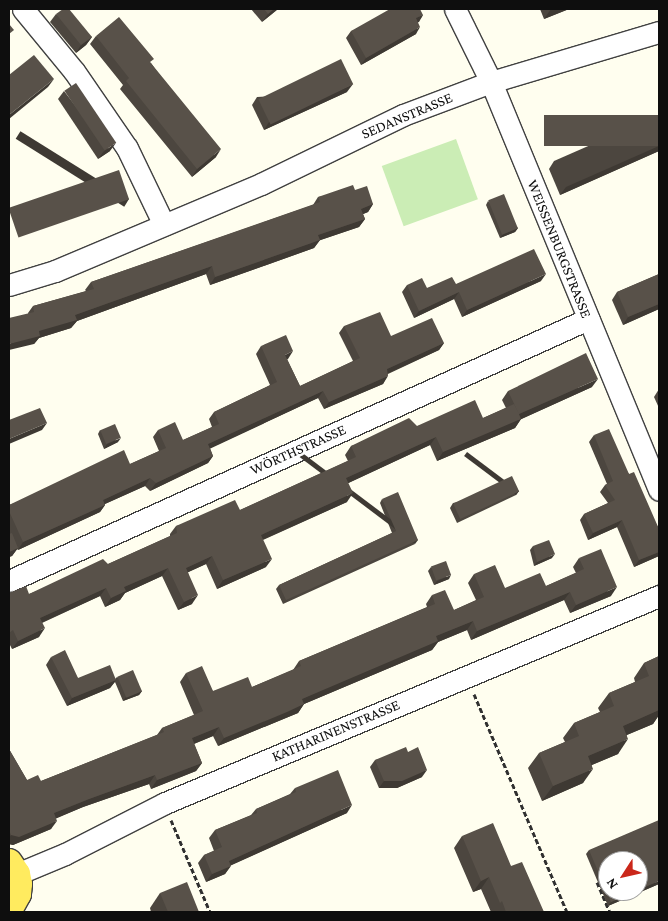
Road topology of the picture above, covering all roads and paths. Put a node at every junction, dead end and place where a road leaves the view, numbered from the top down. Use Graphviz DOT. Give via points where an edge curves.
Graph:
graph roads {
  1 [pos="23,9"];
  2 [pos="455,9"];
  3 [pos="659,32"];
  4 [pos="490,82"];
  5 [pos="164,224"];
  6 [pos="9,285"];
  7 [pos="588,319"];
  8 [pos="659,490"];
  9 [pos="9,582"];
  10 [pos="659,596"];
  11 [pos="466,676"];
  12 [pos="164,803"];
  13 [pos="13,868"];
  14 [pos="597,882"];
  15 [pos="9,910"];
  16 [pos="210,912"];
  17 [pos="566,912"];
  18 [pos="610,912"];
  1 -- 5 [label="street" via="74,71 127,148"];
  2 -- 4 [label="street, WEISSENBURGSTRASSE"];
  3 -- 4 [label="street, SEDANSTRASSE"];
  4 -- 5 [label="street, SEDANSTRASSE" via="403,115 261,184"];
  4 -- 7 [label="street, WEISSENBURGSTRASSE"];
  5 -- 6 [label="street, SEDANSTRASSE" via="55,271"];
  7 -- 8 [label="street, WEISSENBURGSTRASSE"];
  7 -- 9 [label="street, WÖRTHSTRASSE"];
  10 -- 11 [label="street, KATHARINENSTRASSE"];
  11 -- 12 [label="street, KATHARINENSTRASSE"];
  11 -- 17 [label="path"];
  12 -- 13 [label="street, KATHARINENSTRASSE" via="65,854"];
  12 -- 16 [label="path"];
  13 -- 15 [label="main road" via="18,894"];
  14 -- 18 [label="path"];
}
